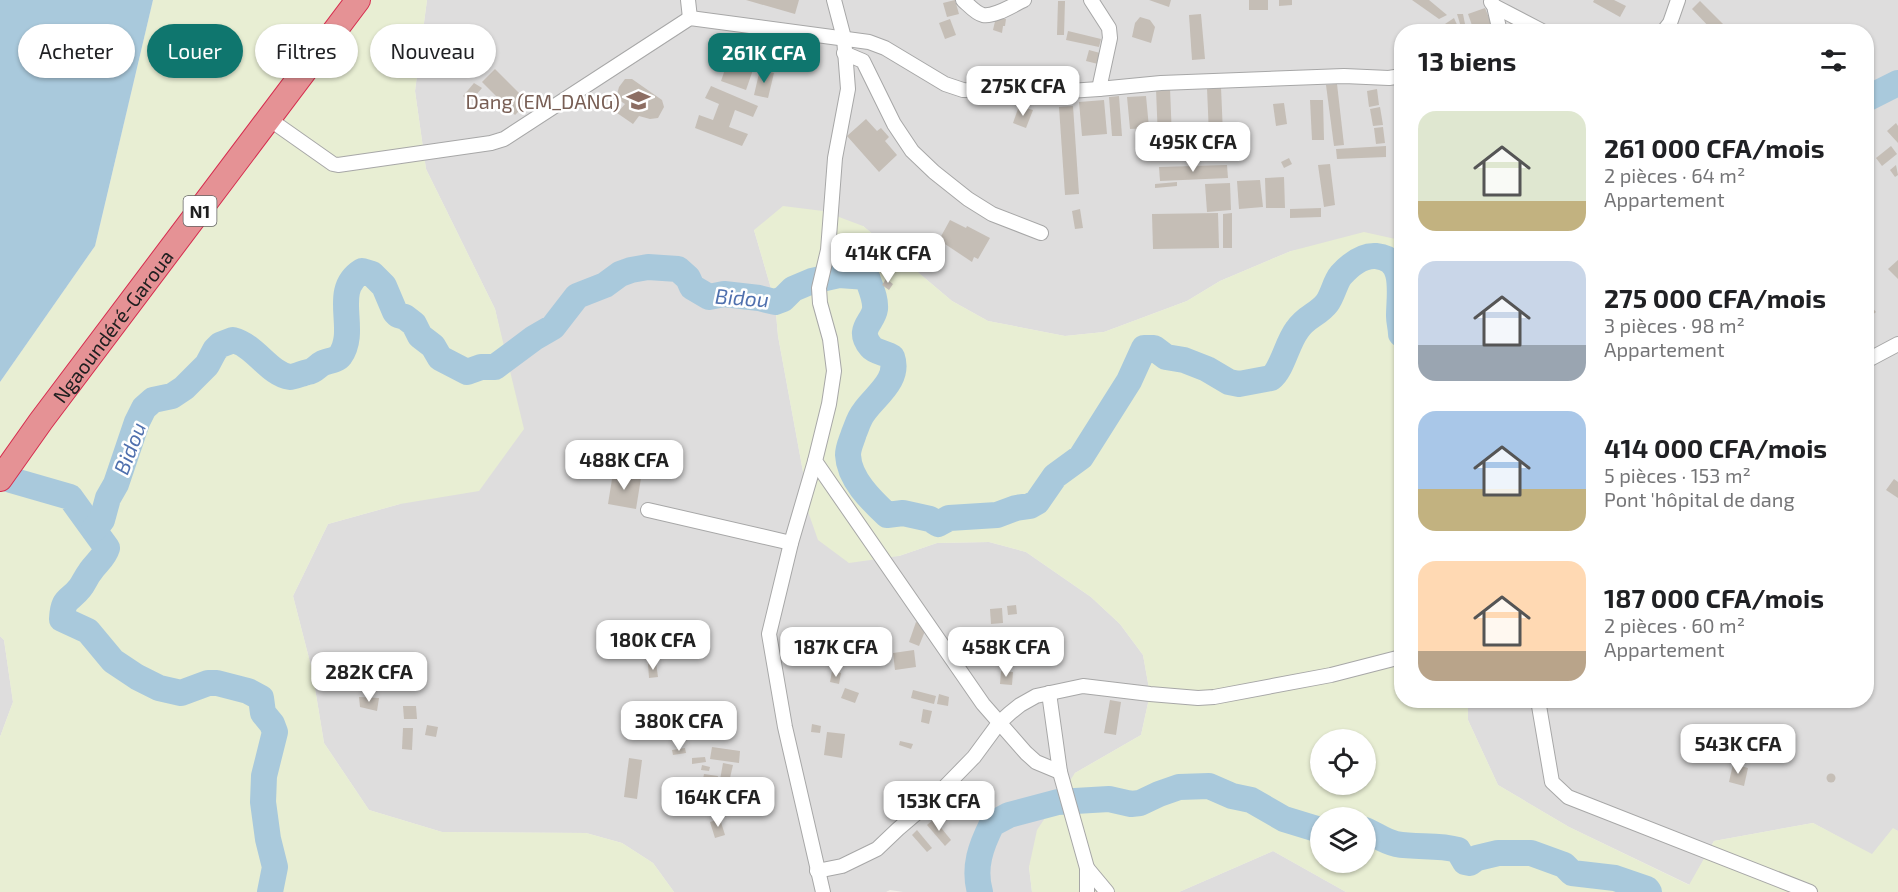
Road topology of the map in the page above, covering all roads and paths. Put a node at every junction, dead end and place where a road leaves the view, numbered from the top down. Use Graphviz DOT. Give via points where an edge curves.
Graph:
graph roads {
  1 [pos="358,0"];
  2 [pos="688,0"];
  3 [pos="834,0"];
  4 [pos="963,0"];
  5 [pos="1024,0"];
  6 [pos="1091,0"];
  7 [pos="1678,0"];
  8 [pos="1492,3"];
  9 [pos="690,18"];
  10 [pos="1498,24"];
  11 [pos="1530,24"];
  12 [pos="1669,24"];
  13 [pos="844,38"];
  14 [pos="844,53"];
  15 [pos="1394,77"];
  16 [pos="1100,89"];
  17 [pos="269,119"];
  18 [pos="1041,233"];
  19 [pos="1898,344"];
  20 [pos="1874,358"];
  21 [pos="815,461"];
  22 [pos="0,479"];
  23 [pos="648,510"];
  24 [pos="791,543"];
  25 [pos="1394,659"];
  26 [pos="1049,693"];
  27 [pos="1539,708"];
  28 [pos="999,723"];
  29 [pos="1060,772"];
  30 [pos="1087,868"];
  31 [pos="817,871"];
  32 [pos="823,892"];
  33 [pos="1088,892"];
  34 [pos="1107,892"];
  35 [pos="1810,892"];
  1 -- 17 [label="highway, Ngaoundéré-Garoua / N1"];
  2 -- 9 [label="street"];
  3 -- 13 [label="street"];
  4 -- 5 [label="street" via="983,15"];
  6 -- 16 [label="street" via="1109,28"];
  7 -- 12 [label="street"];
  8 -- 10 [label="street"];
  8 -- 11 [label="street"];
  9 -- 13 [label="street"];
  9 -- 17 [label="street" via="504,139 491,143 338,165"];
  13 -- 14 [label="street"];
  13 -- 16 [label="street" via="885,48 945,84 963,90"];
  14 -- 18 [label="street" via="863,62 894,124 912,151 934,172 992,214"];
  14 -- 21 [label="street" via="848,89 835,158 828,250 819,288 834,370"];
  15 -- 16 [label="street" via="1161,82"];
  17 -- 22 [label="highway, Ngaoundéré-Garoua / N1"];
  19 -- 20 [label="street"];
  21 -- 24 [label="street"];
  21 -- 28 [label="street"];
  23 -- 24 [label="street"];
  24 -- 31 [label="street" via="770,637 785,727"];
  25 -- 26 [label="street" via="1214,697 1083,686"];
  26 -- 28 [label="street" via="1020,705"];
  26 -- 29 [label="street"];
  27 -- 35 [label="street" via="1552,782 1568,797"];
  28 -- 29 [label="street" via="1036,762"];
  28 -- 31 [label="street" via="974,757 933,800 877,849 842,866"];
  29 -- 30 [label="street"];
  30 -- 33 [label="street"];
  30 -- 34 [label="street"];
  31 -- 32 [label="street"];
}
